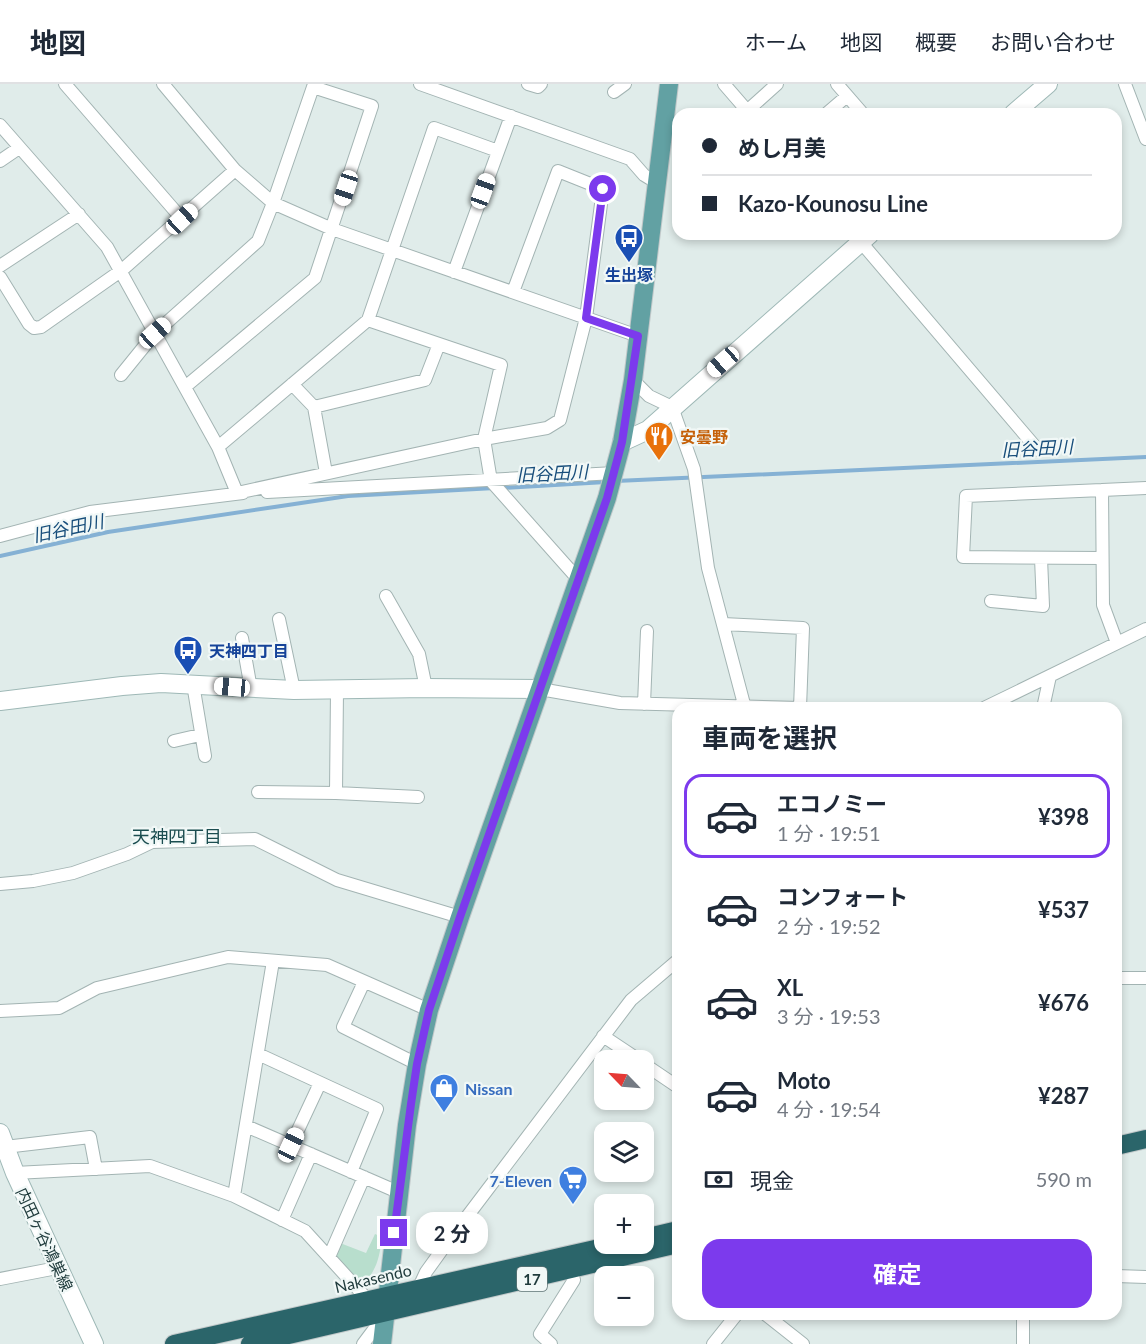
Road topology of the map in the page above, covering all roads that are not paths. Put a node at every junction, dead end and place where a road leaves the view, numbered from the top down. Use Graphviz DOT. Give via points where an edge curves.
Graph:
graph roads {
  1 [pos="65,84"];
  2 [pos="163,84"];
  3 [pos="420,84"];
  4 [pos="528,84"];
  5 [pos="541,84"];
  6 [pos="625,84"];
  7 [pos="669,84"];
  8 [pos="724,84"];
  9 [pos="777,84"];
  10 [pos="837,84"];
  11 [pos="1048,84"];
  12 [pos="1125,84"];
  13 [pos="614,92"];
  14 [pos="847,96"];
  15 [pos="745,108"];
  16 [pos="753,108"];
  17 [pos="833,108"];
  18 [pos="858,108"];
  19 [pos="1020,108"];
  20 [pos="511,116"];
  21 [pos="0,125"];
  22 [pos="1146,139"];
  23 [pos="19,148"];
  24 [pos="498,151"];
  25 [pos="0,161"];
  26 [pos="236,170"];
  27 [pos="657,183"];
  28 [pos="273,203"];
  29 [pos="79,214"];
  30 [pos="182,219"];
  31 [pos="332,229"];
  32 [pos="858,240"];
  33 [pos="865,240"];
  34 [pos="393,251"];
  35 [pos="0,266"];
  36 [pos="122,270"];
  37 [pos="454,272"];
  38 [pos="0,277"];
  39 [pos="513,292"];
  40 [pos="586,318"];
  41 [pos="368,320"];
  42 [pos="155,333"];
  43 [pos="638,336"];
  44 [pos="439,344"];
  45 [pos="121,375"];
  46 [pos="633,380"];
  47 [pos="292,384"];
  48 [pos="185,387"];
  49 [pos="314,407"];
  50 [pos="672,407"];
  51 [pos="484,439"];
  52 [pos="622,442"];
  53 [pos="218,447"];
  54 [pos="1038,450"];
  55 [pos="326,473"];
  56 [pos="615,473"];
  57 [pos="491,481"];
  58 [pos="1146,488"];
  59 [pos="1102,490"];
  60 [pos="237,493"];
  61 [pos="0,536"];
  62 [pos="1041,558"];
  63 [pos="1102,558"];
  64 [pos="578,579"];
  65 [pos="386,596"];
  66 [pos="991,601"];
  67 [pos="279,619"];
  68 [pos="723,624"];
  69 [pos="1146,628"];
  70 [pos="647,631"];
  71 [pos="242,638"];
  72 [pos="1117,643"];
  73 [pos="1050,676"];
  74 [pos="193,684"];
  75 [pos="426,688"];
  76 [pos="251,689"];
  77 [pos="540,689"];
  78 [pos="294,690"];
  79 [pos="337,690"];
  80 [pos="0,701"];
  81 [pos="743,702"];
  82 [pos="800,702"];
  83 [pos="996,702"];
  84 [pos="1044,702"];
  85 [pos="645,704"];
  86 [pos="672,705"];
  87 [pos="201,735"];
  88 [pos="174,741"];
  89 [pos="204,756"];
  90 [pos="258,792"];
  91 [pos="336,793"];
  92 [pos="418,797"];
  93 [pos="0,884"];
  94 [pos="460,917"];
  95 [pos="273,961"];
  96 [pos="672,965"];
  97 [pos="1122,978"];
  98 [pos="1146,978"];
  99 [pos="364,982"];
  100 [pos="429,1010"];
  101 [pos="0,1011"];
  102 [pos="603,1036"];
  103 [pos="624,1050"];
  104 [pos="258,1054"];
  105 [pos="417,1064"];
  106 [pos="654,1071"];
  107 [pos="320,1083"];
  108 [pos="672,1083"];
  109 [pos="246,1126"];
  110 [pos="1146,1126"];
  111 [pos="1122,1132"];
  112 [pos="1146,1139"];
  113 [pos="2,1140"];
  114 [pos="291,1145"];
  115 [pos="1122,1145"];
  116 [pos="311,1154"];
  117 [pos="96,1169"];
  118 [pos="351,1172"];
  119 [pos="15,1173"];
  120 [pos="364,1177"];
  121 [pos="398,1192"];
  122 [pos="234,1196"];
  123 [pos="282,1220"];
  124 [pos="672,1231"];
  125 [pos="654,1236"];
  126 [pos="672,1245"];
  127 [pos="594,1249"];
  128 [pos="329,1257"];
  129 [pos="57,1268"];
  130 [pos="571,1270"];
  131 [pos="1122,1276"];
  132 [pos="1146,1277"];
  133 [pos="0,1279"];
  134 [pos="418,1287"];
  135 [pos="367,1299"];
  136 [pos="387,1303"];
  137 [pos="732,1320"];
  138 [pos="772,1320"];
  139 [pos="1023,1320"];
  140 [pos="94,1344"];
  141 [pos="174,1344"];
  142 [pos="250,1344"];
  143 [pos="363,1344"];
  144 [pos="382,1344"];
  145 [pos="551,1344"];
  146 [pos="713,1344"];
  147 [pos="802,1344"];
  148 [pos="1023,1344"];
  1 -- 30 [label="street"];
  2 -- 26 [label="street"];
  3 -- 20 [label="street"];
  4 -- 5 [label="street"];
  6 -- 13 [label="street"];
  7 -- 27 [label="main road"];
  8 -- 15 [label="street"];
  9 -- 16 [label="street"];
  10 -- 14 [label="street"];
  11 -- 19 [label="street"];
  12 -- 22 [label="street"];
  14 -- 17 [label="street"];
  14 -- 18 [label="street"];
  20 -- 24 [label="street"];
  20 -- 27 [label="street" via="630,159"];
  21 -- 23 [label="street"];
  23 -- 25 [label="street"];
  23 -- 29 [label="street"];
  24 -- 34 [label="street" via="434,128"];
  24 -- 37 [label="street"];
  26 -- 28 [label="street"];
  26 -- 30 [label="street"];
  27 -- 43 [label="main road"];
  28 -- 31 [label="street"];
  28 -- 31 [label="street" via="313,87 372,106"];
  28 -- 42 [label="street" via="258,241"];
  29 -- 35 [label="street"];
  29 -- 36 [label="street"];
  30 -- 36 [label="street"];
  31 -- 34 [label="street"];
  31 -- 48 [label="street" via="315,278"];
  32 -- 50 [label="street"];
  33 -- 54 [label="street"];
  34 -- 37 [label="street"];
  34 -- 41 [label="street"];
  36 -- 38 [label="street" via="41,327 34,328"];
  36 -- 42 [label="street"];
  37 -- 39 [label="street"];
  39 -- 40 [label="street"];
  39 -- 40 [label="street" via="558,171 603,189"];
  40 -- 43 [label="street"];
  40 -- 51 [label="street" via="560,420 547,428"];
  41 -- 44 [label="street"];
  41 -- 47 [label="street"];
  42 -- 45 [label="street"];
  42 -- 48 [label="street"];
  43 -- 46 [label="main road"];
  44 -- 49 [label="street" via="425,380"];
  44 -- 51 [label="street" via="501,364"];
  46 -- 50 [label="street" via="649,396"];
  46 -- 52 [label="main road"];
  47 -- 49 [label="street"];
  47 -- 53 [label="street"];
  48 -- 53 [label="street"];
  49 -- 55 [label="street"];
  50 -- 52 [label="street" via="648,429"];
  50 -- 68 [label="street" via="694,469 708,568"];
  51 -- 55 [label="street"];
  51 -- 57 [label="street"];
  52 -- 56 [label="main road"];
  53 -- 60 [label="street"];
  55 -- 60 [label="street"];
  56 -- 57 [label="street"];
  56 -- 64 [label="main road"];
  57 -- 60 [label="street"];
  57 -- 64 [label="street"];
  58 -- 59 [label="street"];
  59 -- 62 [label="street" via="966,496 963,557"];
  59 -- 63 [label="street"];
  60 -- 61 [label="street" via="90,512"];
  62 -- 63 [label="street"];
  62 -- 66 [label="street" via="1042,606"];
  63 -- 72 [label="street" via="1103,605"];
  64 -- 77 [label="main road"];
  65 -- 75 [label="street" via="419,654"];
  67 -- 78 [label="street"];
  68 -- 81 [label="street"];
  68 -- 82 [label="street" via="803,628"];
  69 -- 72 [label="street"];
  70 -- 85 [label="street"];
  71 -- 76 [label="street"];
  72 -- 73 [label="street"];
  73 -- 83 [label="street"];
  73 -- 84 [label="street"];
  74 -- 76 [label="street"];
  74 -- 80 [label="street" via="122,686"];
  74 -- 87 [label="street"];
  75 -- 77 [label="street"];
  75 -- 79 [label="street"];
  76 -- 78 [label="street"];
  77 -- 85 [label="street" via="620,704"];
  77 -- 94 [label="main road"];
  78 -- 79 [label="street"];
  79 -- 91 [label="street"];
  85 -- 86 [label="street"];
  87 -- 88 [label="street"];
  87 -- 89 [label="street"];
  90 -- 91 [label="street"];
  91 -- 92 [label="street"];
  93 -- 94 [label="street" via="72,873 152,842 255,839 337,880"];
  94 -- 100 [label="main road"];
  95 -- 99 [label="street" via="327,965"];
  95 -- 101 [label="street" via="228,957 97,988 59,1008"];
  95 -- 104 [label="street"];
  96 -- 102 [label="street" via="631,1000"];
  97 -- 98 [label="street"];
  99 -- 100 [label="street"];
  99 -- 105 [label="street" via="343,1027"];
  100 -- 105 [label="main road"];
  102 -- 103 [label="street"];
  102 -- 134 [label="street"];
  104 -- 107 [label="street"];
  104 -- 109 [label="street"];
  105 -- 121 [label="main road"];
  106 -- 108 [label="street"];
  107 -- 114 [label="street"];
  107 -- 118 [label="street" via="377,1109"];
  109 -- 114 [label="street"];
  109 -- 122 [label="street"];
  110 -- 111 [label="highway"];
  112 -- 115 [label="highway"];
  113 -- 117 [label="street" via="90,1137"];
  113 -- 119 [label="street, 内田ヶ谷鴻巣線"];
  114 -- 116 [label="street"];
  116 -- 118 [label="street"];
  116 -- 123 [label="street"];
  117 -- 119 [label="street"];
  117 -- 122 [label="street" via="150,1166"];
  118 -- 120 [label="street"];
  119 -- 129 [label="street, 内田ヶ谷鴻巣線"];
  120 -- 121 [label="street"];
  120 -- 128 [label="street"];
  121 -- 136 [label="main road"];
  122 -- 123 [label="street"];
  123 -- 128 [label="street" via="305,1231"];
  124 -- 125 [label="highway"];
  126 -- 130 [label="highway, Nakasendo / 17"];
  127 -- 134 [label="highway, Nakasendo / 17"];
  128 -- 135 [label="street"];
  129 -- 133 [label="street"];
  129 -- 140 [label="street, 内田ヶ谷鴻巣線"];
  130 -- 136 [label="highway, Nakasendo / 17"];
  130 -- 145 [label="street" via="574,1280 540,1334"];
  131 -- 132 [label="street"];
  134 -- 136 [label="highway, Nakasendo / 17"];
  135 -- 136 [label="highway, Nakasendo / 17"];
  135 -- 141 [label="highway, Nakasendo / 17"];
  136 -- 142 [label="highway, Nakasendo / 17"];
  136 -- 143 [label="street"];
  136 -- 144 [label="main road"];
  137 -- 146 [label="street"];
  138 -- 147 [label="street"];
  139 -- 148 [label="street"];
}
